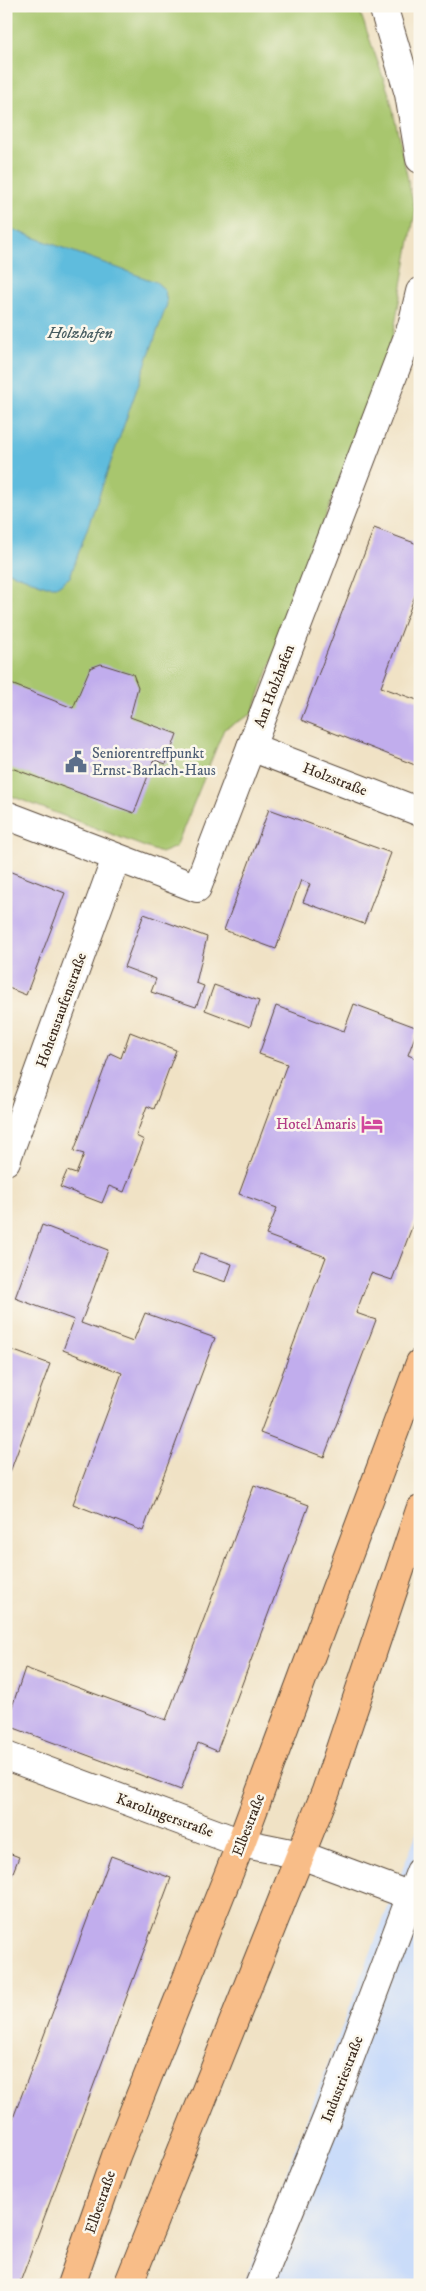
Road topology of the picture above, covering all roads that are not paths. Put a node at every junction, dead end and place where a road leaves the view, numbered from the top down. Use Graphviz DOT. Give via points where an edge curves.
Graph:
graph roads {
  1 [pos="383,6"];
  2 [pos="420,159"];
  3 [pos="420,292"];
  4 [pos="251,747"];
  5 [pos="420,812"];
  6 [pos="6,816"];
  7 [pos="116,858"];
  8 [pos="6,1161"];
  9 [pos="420,1363"];
  10 [pos="420,1510"];
  11 [pos="6,1756"];
  12 [pos="241,1843"];
  13 [pos="302,1855"];
  14 [pos="415,1884"];
  15 [pos="71,2285"];
  16 [pos="128,2285"];
  17 [pos="259,2285"];
  1 -- 2 [label="street" via="409,94"];
  3 -- 4 [label="street, Am Holzhafen" via="412,326"];
  4 -- 5 [label="street, Holzstraße"];
  4 -- 7 [label="street, Am Holzhafen" via="196,888"];
  6 -- 7 [label="street, Am Holzhafen"];
  7 -- 8 [label="street, Hohenstaufenstraße"];
  9 -- 12 [label="main road, Elbestraße"];
  10 -- 13 [label="main road"];
  11 -- 12 [label="street, Karolingerstraße"];
  12 -- 13 [label="street, Karolingerstraße"];
  12 -- 15 [label="main road, Elbestraße" via="116,2156"];
  13 -- 14 [label="street, Karolingerstraße"];
  13 -- 16 [label="main road"];
  14 -- 17 [label="street, Industriestraße" via="329,2113"];
}
